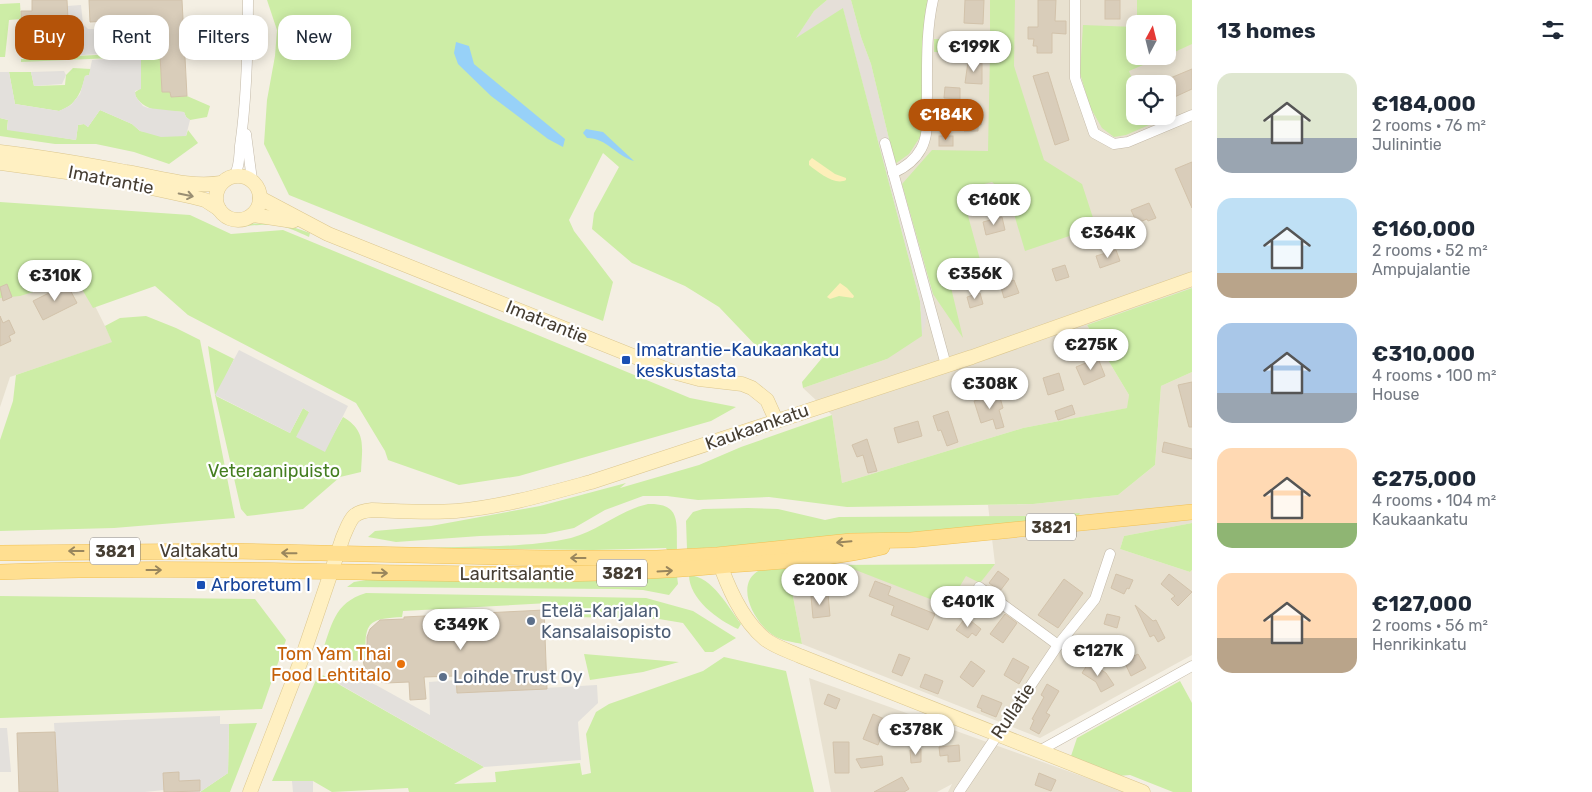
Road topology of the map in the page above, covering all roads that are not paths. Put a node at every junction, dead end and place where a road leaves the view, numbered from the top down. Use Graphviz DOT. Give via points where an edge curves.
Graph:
graph roads {
  1 [pos="248,0"];
  2 [pos="933,0"];
  3 [pos="1075,0"];
  4 [pos="1192,115"];
  5 [pos="244,123"];
  6 [pos="885,143"];
  7 [pos="0,152"];
  8 [pos="0,162"];
  9 [pos="893,174"];
  10 [pos="234,176"];
  11 [pos="252,180"];
  12 [pos="221,184"];
  13 [pos="260,198"];
  14 [pos="219,209"];
  15 [pos="252,214"];
  16 [pos="308,225"];
  17 [pos="1192,279"];
  18 [pos="946,365"];
  19 [pos="776,420"];
  20 [pos="1192,512"];
  21 [pos="0,553"];
  22 [pos="337,554"];
  23 [pos="1110,554"];
  24 [pos="719,561"];
  25 [pos="0,572"];
  26 [pos="331,572"];
  27 [pos="979,587"];
  28 [pos="1058,645"];
  29 [pos="1192,666"];
  30 [pos="998,734"];
  31 [pos="1039,750"];
  32 [pos="250,792"];
  33 [pos="959,792"];
  34 [pos="1142,792"];
  1 -- 5 [label="street"];
  2 -- 9 [label="street" via="927,53 926,135 921,149 905,168"];
  3 -- 4 [label="street" via="1075,78 1094,133 1114,144 1128,142"];
  5 -- 10 [label="street"];
  5 -- 11 [label="street"];
  6 -- 9 [label="street"];
  7 -- 12 [label="street, Imatrantie" via="201,186"];
  8 -- 14 [label="street, Imatrantie, one-way" via="154,188 205,200"];
  9 -- 18 [label="street"];
  10 -- 11 [label="street"];
  10 -- 12 [label="street"];
  11 -- 13 [label="street"];
  12 -- 14 [label="street" via="216,196"];
  13 -- 15 [label="street" via="257,210"];
  13 -- 16 [label="street, Imatrantie"];
  14 -- 15 [label="street" via="234,220"];
  15 -- 16 [label="street, Imatrantie"];
  16 -- 19 [label="street, Imatrantie" via="673,372 752,388 766,400"];
  17 -- 18 [label="street, Kaukaankatu"];
  18 -- 19 [label="street, Kaukaankatu"];
  19 -- 22 [label="street, Kaukaankatu" via="591,482 536,497 455,511 359,511 350,520"];
  20 -- 24 [label="main road, Lauritsalantie / 3821" via="910,540 851,541"];
  22 -- 21 [label="main road, Valtakatu / 3821, one-way" via="230,551"];
  24 -- 22 [label="main road, Lauritsalantie / 3821, one-way"];
  22 -- 26 [label="street, Kaukaankatu"];
  23 -- 28 [label="street, Rullatie" via="1095,599"];
  26 -- 24 [label="main road, Lauritsalantie / 3821, one-way" via="548,575 645,572"];
  24 -- 30 [label="street" via="748,620 766,639 800,656"];
  25 -- 26 [label="main road, Valtakatu / 3821, one-way"];
  26 -- 32 [label="street, Kaukaankatu"];
  27 -- 28 [label="street"];
  28 -- 30 [label="street, Rullatie"];
  29 -- 31 [label="street"];
  30 -- 31 [label="street"];
  30 -- 33 [label="street, Rullatie"];
  31 -- 34 [label="street"];
}
